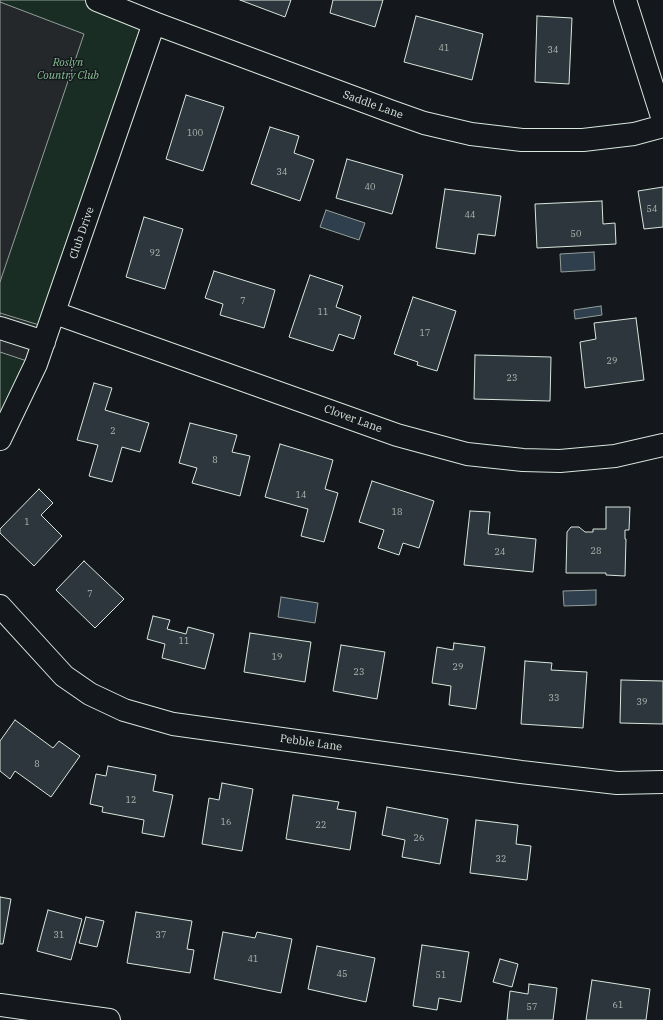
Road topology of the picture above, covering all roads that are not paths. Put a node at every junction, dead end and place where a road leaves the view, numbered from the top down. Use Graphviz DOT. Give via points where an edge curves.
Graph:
graph roads {
  1 [pos="97,0"];
  2 [pos="625,0"];
  3 [pos="154,23"];
  4 [pos="663,120"];
  5 [pos="663,126"];
  6 [pos="54,313"];
  7 [pos="0,328"];
  8 [pos="44,342"];
  9 [pos="0,439"];
  10 [pos="663,445"];
  11 [pos="0,606"];
  12 [pos="663,782"];
  13 [pos="0,1005"];
  14 [pos="106,1020"];
  1 -- 3 [label="street, Saddle Lane"];
  2 -- 4 [label="street"];
  3 -- 5 [label="street, Saddle Lane" via="424,123 471,134 522,140 583,140 634,134"];
  3 -- 6 [label="street, Club Drive"];
  6 -- 8 [label="street, Club Drive"];
  6 -- 10 [label="street, Clover Lane" via="397,434 467,454 560,461 615,456"];
  7 -- 8 [label="street"];
  8 -- 9 [label="street, Club Drive"];
  11 -- 12 [label="street, Pebble Lane" via="64,676 124,710 173,724 529,773 617,783"];
  13 -- 14 [label="street"];
}
